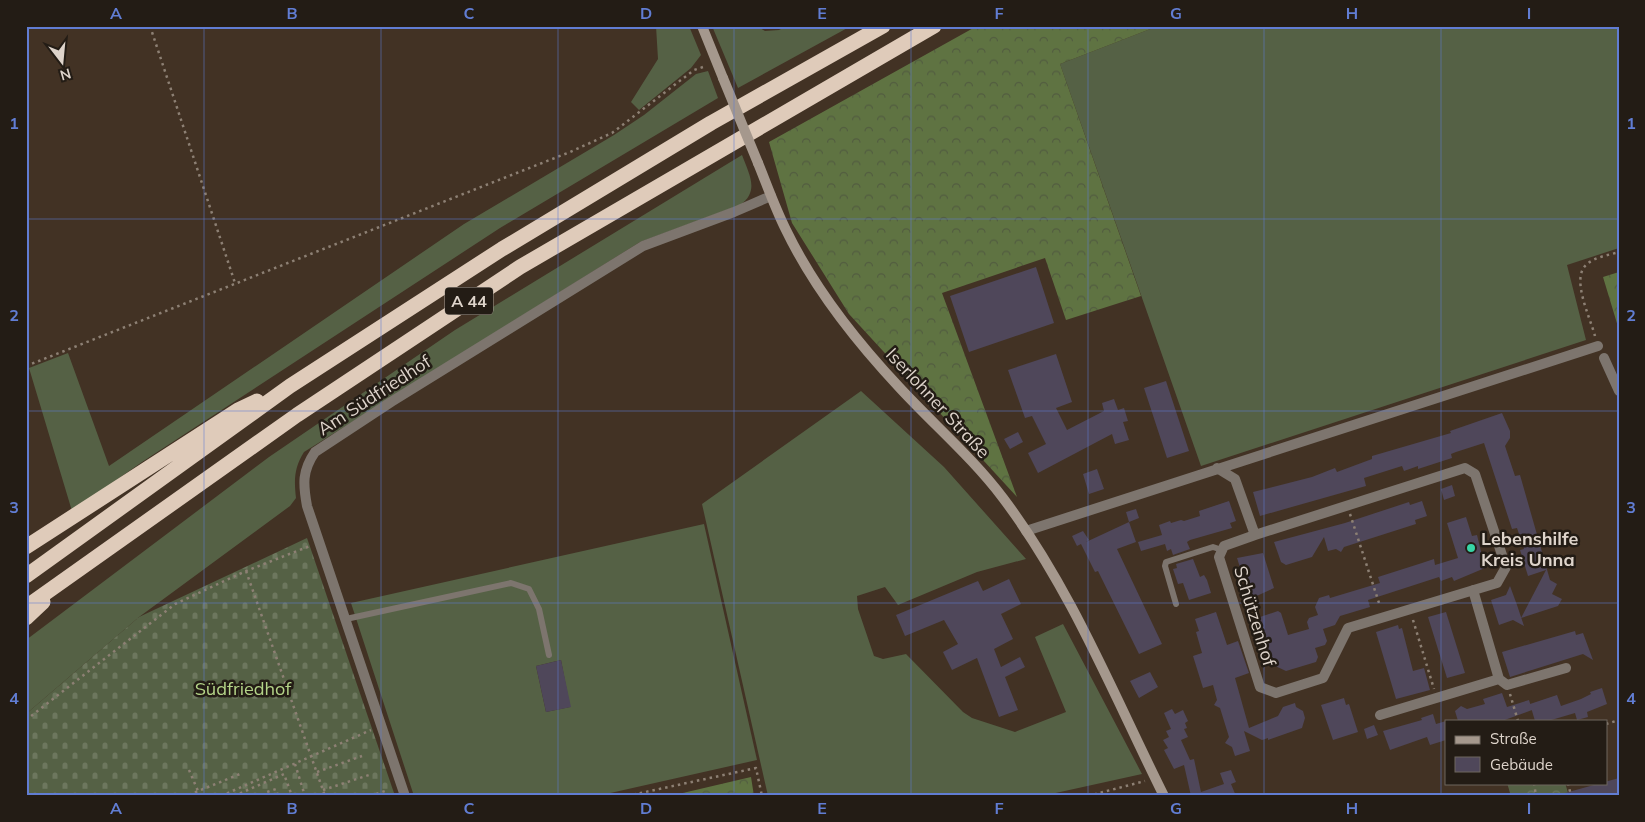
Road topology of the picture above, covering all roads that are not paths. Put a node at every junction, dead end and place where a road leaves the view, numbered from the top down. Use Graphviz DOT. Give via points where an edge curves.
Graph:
graph roads {
  1 [pos="702,26"];
  2 [pos="883,26"];
  3 [pos="934,26"];
  4 [pos="771,196"];
  5 [pos="1598,346"];
  6 [pos="1604,358"];
  7 [pos="290,386"];
  8 [pos="1619,391"];
  9 [pos="1217,468"];
  10 [pos="1026,531"];
  11 [pos="1255,535"];
  12 [pos="26,547"];
  13 [pos="1222,550"];
  14 [pos="26,576"];
  15 [pos="57,583"];
  16 [pos="1472,590"];
  17 [pos="1176,604"];
  18 [pos="26,606"];
  19 [pos="26,618"];
  20 [pos="346,619"];
  21 [pos="549,655"];
  22 [pos="1566,668"];
  23 [pos="1503,682"];
  24 [pos="1380,715"];
  25 [pos="405,796"];
  26 [pos="1164,796"];
  1 -- 4 [label="main road, Iserlohner Straße, bridge"];
  2 -- 7 [label="highway, A 44" via="711,123 502,249"];
  3 -- 15 [label="highway, A 44" via="520,268 305,410"];
  4 -- 10 [label="main road, Iserlohner Straße" via="809,271 840,318 898,386 1003,497"];
  4 -- 20 [label="street, Am Südfriedhof" via="643,246 316,452 303,475 307,506"];
  5 -- 9 [label="street"];
  6 -- 8 [label="street"];
  7 -- 12 [label="highway" via="238,410"];
  7 -- 14 [label="highway, A 44"];
  9 -- 10 [label="street"];
  9 -- 11 [label="street" via="1235,479"];
  10 -- 26 [label="main road, Iserlohner Straße" via="1070,604"];
  11 -- 13 [label="street, Schützenhof" via="1224,546"];
  11 -- 16 [label="street, Schützenhof" via="1465,468 1474,474 1506,567 1498,583"];
  13 -- 16 [label="street, Schützenhof" via="1220,557 1260,687 1276,693 1323,678 1348,628"];
  13 -- 17 [label="lane" via="1213,547 1166,562"];
  15 -- 18 [label="highway, A 44"];
  15 -- 19 [label="highway" via="39,608"];
  16 -- 23 [label="street"];
  20 -- 21 [label="lane" via="511,583 528,589 539,609"];
  20 -- 25 [label="street, Am Südfriedhof"];
  22 -- 23 [label="street"];
  23 -- 24 [label="street"];
}
